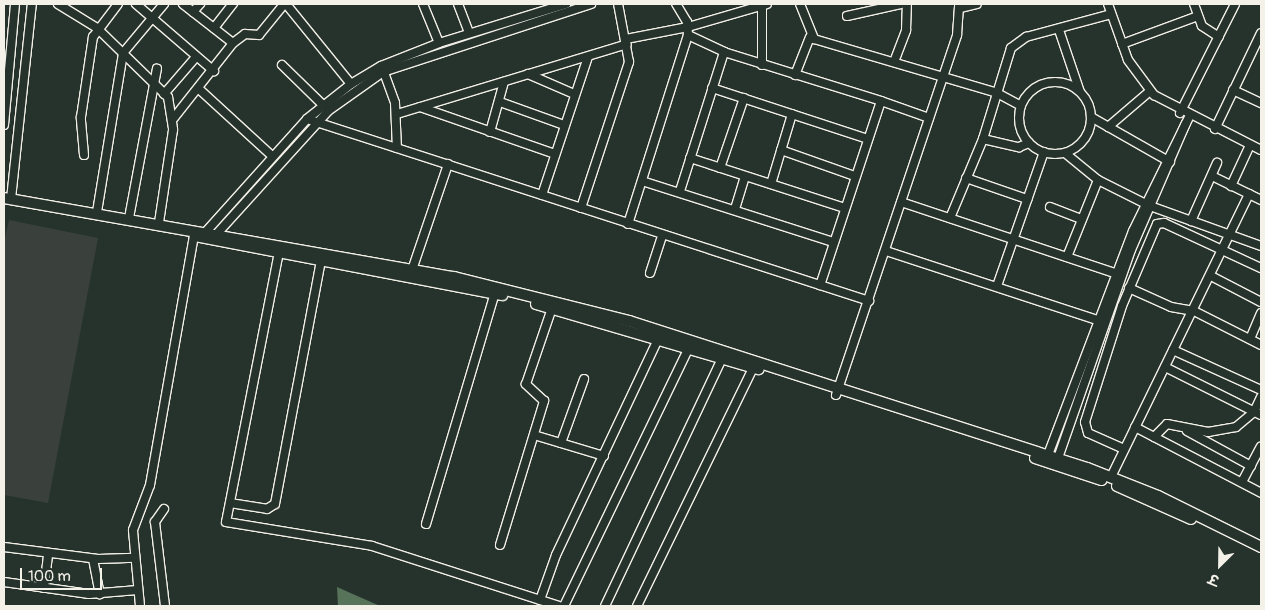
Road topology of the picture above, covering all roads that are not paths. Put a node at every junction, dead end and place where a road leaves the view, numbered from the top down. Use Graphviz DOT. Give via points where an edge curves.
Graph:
graph roads {
  1 [pos="15,4"];
  2 [pos="32,4"];
  3 [pos="60,4"];
  4 [pos="118,4"];
  5 [pos="136,4"];
  6 [pos="164,4"];
  7 [pos="183,4"];
  8 [pos="200,4"];
  9 [pos="233,4"];
  10 [pos="285,4"];
  11 [pos="423,4"];
  12 [pos="458,4"];
  13 [pos="566,4"];
  14 [pos="591,4"];
  15 [pos="618,4"];
  16 [pos="676,4"];
  17 [pos="765,4"];
  18 [pos="800,4"];
  19 [pos="861,4"];
  20 [pos="901,4"];
  21 [pos="907,4"];
  22 [pos="977,4"];
  23 [pos="1108,4"];
  24 [pos="1194,4"];
  25 [pos="1235,4"];
  26 [pos="959,6"];
  27 [pos="544,7"];
  28 [pos="193,12"];
  29 [pos="863,12"];
  30 [pos="1111,14"];
  31 [pos="847,16"];
  32 [pos="1198,16"];
  33 [pos="151,19"];
  34 [pos="97,28"];
  35 [pos="214,28"];
  36 [pos="1058,30"];
  37 [pos="688,31"];
  38 [pos="469,32"];
  39 [pos="1261,33"];
  40 [pos="810,36"];
  41 [pos="1218,37"];
  42 [pos="439,42"];
  43 [pos="627,42"];
  44 [pos="233,44"];
  45 [pos="1122,44"];
  46 [pos="123,52"];
  47 [pos="724,52"];
  48 [pos="196,57"];
  49 [pos="588,57"];
  50 [pos="894,62"];
  51 [pos="282,65"];
  52 [pos="762,65"];
  53 [pos="158,69"];
  54 [pos="382,69"];
  55 [pos="214,71"];
  56 [pos="528,74"];
  57 [pos="795,76"];
  58 [pos="944,76"];
  59 [pos="152,82"];
  60 [pos="504,82"];
  61 [pos="351,84"];
  62 [pos="712,88"];
  63 [pos="199,89"];
  64 [pos="1234,90"];
  65 [pos="1150,91"];
  66 [pos="1080,92"];
  67 [pos="997,93"];
  68 [pos="164,94"];
  69 [pos="574,94"];
  70 [pos="744,98"];
  71 [pos="881,101"];
  72 [pos="500,102"];
  73 [pos="1261,103"];
  74 [pos="322,104"];
  75 [pos="1021,106"];
  76 [pos="420,108"];
  77 [pos="1180,113"];
  78 [pos="398,114"];
  79 [pos="792,114"];
  80 [pos="1091,117"];
  81 [pos="929,118"];
  82 [pos="173,119"];
  83 [pos="307,119"];
  84 [pos="1188,120"];
  85 [pos="318,122"];
  86 [pos="4,125"];
  87 [pos="564,125"];
  88 [pos="1108,128"];
  89 [pos="1215,130"];
  90 [pos="490,132"];
  91 [pos="868,139"];
  92 [pos="983,139"];
  93 [pos="1030,143"];
  94 [pos="1250,145"];
  95 [pos="397,148"];
  96 [pos="781,150"];
  97 [pos="1261,150"];
  98 [pos="1044,152"];
  99 [pos="1065,153"];
  100 [pos="555,154"];
  101 [pos="84,155"];
  102 [pos="272,156"];
  103 [pos="690,158"];
  104 [pos="1168,161"];
  105 [pos="1217,163"];
  106 [pos="448,164"];
  107 [pos="720,168"];
  108 [pos="745,176"];
  109 [pos="856,176"];
  110 [pos="1212,176"];
  111 [pos="966,178"];
  112 [pos="1098,180"];
  113 [pos="642,181"];
  114 [pos="771,184"];
  115 [pos="1232,186"];
  116 [pos="680,191"];
  117 [pos="1248,194"];
  118 [pos="542,195"];
  119 [pos="1027,200"];
  120 [pos="1261,200"];
  121 [pos="6,201"];
  122 [pos="901,202"];
  123 [pos="1147,205"];
  124 [pos="581,208"];
  125 [pos="845,208"];
  126 [pos="1050,208"];
  127 [pos="735,209"];
  128 [pos="97,212"];
  129 [pos="129,218"];
  130 [pos="950,218"];
  131 [pos="1082,219"];
  132 [pos="1191,221"];
  133 [pos="159,223"];
  134 [pos="628,224"];
  135 [pos="200,235"];
  136 [pos="662,235"];
  137 [pos="1231,235"];
  138 [pos="214,236"];
  139 [pos="1013,240"];
  140 [pos="833,242"];
  141 [pos="1261,246"];
  142 [pos="1224,250"];
  143 [pos="886,251"];
  144 [pos="279,252"];
  145 [pos="1066,257"];
  146 [pos="321,260"];
  147 [pos="1261,268"];
  148 [pos="412,270"];
  149 [pos="650,273"];
  150 [pos="1118,275"];
  151 [pos="1211,276"];
  152 [pos="820,285"];
  153 [pos="997,286"];
  154 [pos="1129,288"];
  155 [pos="495,293"];
  156 [pos="869,301"];
  157 [pos="1261,302"];
  158 [pos="552,308"];
  159 [pos="1194,311"];
  160 [pos="1261,313"];
  161 [pos="1100,321"];
  162 [pos="659,337"];
  163 [pos="1250,339"];
  164 [pos="1261,345"];
  165 [pos="689,347"];
  166 [pos="1173,350"];
  167 [pos="722,358"];
  168 [pos="1165,367"];
  169 [pos="753,368"];
  170 [pos="584,379"];
  171 [pos="1261,390"];
  172 [pos="837,392"];
  173 [pos="1261,397"];
  174 [pos="1258,413"];
  175 [pos="1173,424"];
  176 [pos="1135,427"];
  177 [pos="534,435"];
  178 [pos="1154,437"];
  179 [pos="561,443"];
  180 [pos="1261,447"];
  181 [pos="1124,448"];
  182 [pos="604,456"];
  183 [pos="1052,460"];
  184 [pos="1251,466"];
  185 [pos="1112,477"];
  186 [pos="1242,482"];
  187 [pos="1261,492"];
  188 [pos="230,503"];
  189 [pos="164,510"];
  190 [pos="426,524"];
  191 [pos="500,545"];
  192 [pos="4,547"];
  193 [pos="1261,547"];
  194 [pos="48,554"];
  195 [pos="1261,554"];
  196 [pos="135,558"];
  197 [pos="93,559"];
  198 [pos="4,582"];
  199 [pos="44,588"];
  200 [pos="138,590"];
  201 [pos="100,594"];
  202 [pos="540,600"];
  203 [pos="140,606"];
  204 [pos="165,606"];
  205 [pos="559,606"];
  206 [pos="564,606"];
  207 [pos="605,606"];
  208 [pos="637,606"];
  1 -- 86 [label="street"];
  2 -- 121 [label="street"];
  3 -- 34 [label="street"];
  4 -- 34 [label="street"];
  5 -- 33 [label="street"];
  6 -- 33 [label="street"];
  7 -- 28 [label="street"];
  8 -- 28 [label="street"];
  9 -- 35 [label="street"];
  10 -- 44 [label="street" via="259,35 245,34"];
  10 -- 61 [label="street"];
  11 -- 42 [label="street"];
  12 -- 38 [label="street"];
  13 -- 27 [label="street"];
  14 -- 54 [label="street"];
  15 -- 43 [label="street"];
  16 -- 37 [label="street"];
  17 -- 37 [label="street"];
  17 -- 52 [label="street"];
  18 -- 40 [label="street"];
  19 -- 29 [label="street"];
  20 -- 29 [label="street"];
  21 -- 50 [label="street" via="906,30"];
  22 -- 26 [label="street"];
  23 -- 30 [label="street"];
  24 -- 32 [label="street"];
  25 -- 41 [label="street"];
  26 -- 58 [label="street" via="957,35"];
  27 -- 38 [label="street"];
  28 -- 35 [label="street"];
  29 -- 31 [label="street"];
  30 -- 36 [label="street"];
  30 -- 45 [label="street"];
  32 -- 41 [label="street" via="1204,30"];
  32 -- 45 [label="street"];
  33 -- 46 [label="street"];
  33 -- 48 [label="street"];
  34 -- 46 [label="street"];
  34 -- 101 [label="street" via="81,117"];
  35 -- 44 [label="street"];
  36 -- 66 [label="street"];
  36 -- 67 [label="street" via="1026,37 1011,48"];
  37 -- 43 [label="street"];
  37 -- 47 [label="street"];
  37 -- 113 [label="street"];
  38 -- 42 [label="street"];
  39 -- 64 [label="street"];
  40 -- 50 [label="street"];
  40 -- 57 [label="street"];
  41 -- 77 [label="street"];
  42 -- 54 [label="street"];
  43 -- 49 [label="street"];
  43 -- 124 [label="street" via="629,62"];
  44 -- 55 [label="street"];
  45 -- 65 [label="street"];
  46 -- 59 [label="street"];
  46 -- 128 [label="street"];
  47 -- 52 [label="street"];
  47 -- 62 [label="street"];
  48 -- 55 [label="street"];
  48 -- 68 [label="street"];
  49 -- 56 [label="street"];
  49 -- 69 [label="street"];
  50 -- 58 [label="street"];
  51 -- 74 [label="street"];
  52 -- 57 [label="street"];
  53 -- 59 [label="street"];
  54 -- 61 [label="street"];
  54 -- 78 [label="street"];
  54 -- 85 [label="street"];
  55 -- 63 [label="street"];
  56 -- 60 [label="street"];
  56 -- 69 [label="street"];
  57 -- 71 [label="street"];
  58 -- 67 [label="street"];
  58 -- 81 [label="street"];
  59 -- 68 [label="street"];
  59 -- 129 [label="street"];
  60 -- 72 [label="street"];
  60 -- 76 [label="street"];
  61 -- 74 [label="street"];
  62 -- 70 [label="street"];
  62 -- 103 [label="street"];
  63 -- 82 [label="street"];
  63 -- 102 [label="street"];
  64 -- 73 [label="street"];
  64 -- 89 [label="street"];
  65 -- 77 [label="street"];
  65 -- 88 [label="street"];
  66 -- 75 [label="street" via="1065,83 1049,82 1034,89"];
  66 -- 80 [label="street"];
  67 -- 75 [label="street"];
  67 -- 92 [label="street"];
  68 -- 82 [label="street"];
  69 -- 87 [label="street"];
  70 -- 79 [label="street"];
  70 -- 107 [label="street"];
  71 -- 81 [label="street"];
  71 -- 91 [label="street"];
  72 -- 87 [label="street"];
  72 -- 90 [label="street"];
  74 -- 83 [label="street"];
  75 -- 93 [label="street" via="1021,128"];
  76 -- 78 [label="street"];
  76 -- 90 [label="street"];
  77 -- 84 [label="street"];
  78 -- 95 [label="street"];
  79 -- 91 [label="street"];
  79 -- 96 [label="street"];
  80 -- 88 [label="street"];
  80 -- 99 [label="street" via="1084,138"];
  81 -- 122 [label="street"];
  82 -- 133 [label="street"];
  83 -- 85 [label="street"];
  83 -- 102 [label="street"];
  84 -- 89 [label="street"];
  84 -- 104 [label="street"];
  85 -- 95 [label="street"];
  85 -- 138 [label="street"];
  87 -- 100 [label="street"];
  88 -- 104 [label="street"];
  89 -- 94 [label="street"];
  90 -- 100 [label="street"];
  91 -- 109 [label="street"];
  92 -- 93 [label="street" via="1019,147"];
  92 -- 111 [label="street"];
  93 -- 98 [label="street"];
  94 -- 97 [label="street"];
  94 -- 115 [label="street"];
  95 -- 106 [label="street"];
  96 -- 109 [label="street"];
  96 -- 114 [label="street"];
  98 -- 99 [label="street"];
  98 -- 119 [label="street"];
  99 -- 112 [label="street"];
  100 -- 118 [label="street"];
  102 -- 135 [label="street"];
  103 -- 107 [label="street"];
  103 -- 116 [label="street"];
  104 -- 123 [label="street"];
  105 -- 110 [label="street"];
  106 -- 118 [label="street"];
  106 -- 148 [label="street"];
  107 -- 108 [label="street"];
  108 -- 114 [label="street"];
  108 -- 127 [label="street"];
  109 -- 125 [label="street"];
  110 -- 115 [label="street"];
  110 -- 132 [label="street"];
  111 -- 119 [label="street"];
  111 -- 130 [label="street"];
  112 -- 123 [label="street"];
  112 -- 131 [label="street"];
  113 -- 116 [label="street"];
  113 -- 134 [label="street"];
  114 -- 125 [label="street"];
  115 -- 117 [label="street"];
  116 -- 127 [label="street"];
  117 -- 120 [label="street"];
  117 -- 137 [label="street"];
  118 -- 124 [label="street"];
  119 -- 139 [label="street"];
  121 -- 128 [label="main road"];
  121 -- 135 [label="main road"];
  122 -- 130 [label="street"];
  122 -- 143 [label="street"];
  123 -- 132 [label="street"];
  123 -- 150 [label="street"];
  124 -- 134 [label="street"];
  125 -- 140 [label="street"];
  126 -- 131 [label="street"];
  127 -- 140 [label="street"];
  128 -- 129 [label="main road"];
  129 -- 133 [label="main road"];
  130 -- 139 [label="street"];
  131 -- 145 [label="street"];
  132 -- 137 [label="street"];
  133 -- 135 [label="main road"];
  134 -- 136 [label="street"];
  135 -- 138 [label="main road"];
  135 -- 196 [label="street" via="150,485 133,530"];
  136 -- 149 [label="street"];
  136 -- 152 [label="street"];
  137 -- 141 [label="street"];
  137 -- 142 [label="street"];
  138 -- 144 [label="main road"];
  138 -- 148 [label="main road"];
  139 -- 145 [label="street"];
  139 -- 153 [label="street"];
  140 -- 152 [label="street"];
  142 -- 147 [label="street"];
  142 -- 151 [label="street"];
  142 -- 154 [label="street" via="1164,223 1157,224"];
  143 -- 153 [label="street"];
  143 -- 156 [label="street"];
  144 -- 146 [label="main road"];
  144 -- 188 [label="street"];
  145 -- 150 [label="street"];
  146 -- 155 [label="main road"];
  146 -- 188 [label="street" via="275,504 267,509"];
  148 -- 172 [label="main road" via="628,321"];
  150 -- 161 [label="street"];
  151 -- 157 [label="street"];
  151 -- 159 [label="street"];
  152 -- 156 [label="street"];
  153 -- 161 [label="street"];
  154 -- 159 [label="street" via="1171,306"];
  154 -- 181 [label="street" via="1084,429"];
  155 -- 158 [label="main road"];
  155 -- 190 [label="street"];
  156 -- 172 [label="street"];
  158 -- 162 [label="main road"];
  158 -- 177 [label="street" via="526,384 544,401"];
  159 -- 163 [label="street"];
  159 -- 166 [label="street"];
  160 -- 163 [label="street"];
  161 -- 183 [label="street"];
  162 -- 165 [label="main road"];
  162 -- 182 [label="street"];
  163 -- 164 [label="street"];
  165 -- 167 [label="main road"];
  165 -- 206 [label="street"];
  166 -- 168 [label="street"];
  166 -- 171 [label="street"];
  167 -- 169 [label="main road"];
  167 -- 207 [label="street"];
  168 -- 174 [label="street"];
  168 -- 176 [label="street"];
  169 -- 172 [label="main road"];
  169 -- 208 [label="street"];
  170 -- 179 [label="street"];
  172 -- 183 [label="main road"];
  173 -- 174 [label="street"];
  174 -- 175 [label="street" via="1226,430 1196,431"];
  175 -- 178 [label="street" via="1162,426"];
  175 -- 184 [label="street"];
  176 -- 178 [label="street"];
  176 -- 181 [label="street"];
  177 -- 179 [label="street"];
  177 -- 191 [label="street"];
  178 -- 186 [label="street"];
  179 -- 182 [label="street"];
  180 -- 184 [label="street"];
  181 -- 185 [label="street"];
  182 -- 202 [label="street" via="556,555"];
  183 -- 185 [label="main road"];
  183 -- 195 [label="main road" via="1144,497"];
  184 -- 186 [label="street"];
  185 -- 193 [label="main road"];
  186 -- 187 [label="street"];
  188 -- 202 [label="street" via="226,522 243,528 298,532 372,546"];
  189 -- 204 [label="street" via="156,522"];
  192 -- 194 [label="street"];
  194 -- 197 [label="street"];
  194 -- 199 [label="street"];
  196 -- 197 [label="street"];
  196 -- 200 [label="street"];
  197 -- 201 [label="street"];
  198 -- 199 [label="street"];
  199 -- 201 [label="street"];
  200 -- 201 [label="street"];
  200 -- 203 [label="street"];
  202 -- 205 [label="street"];
}
